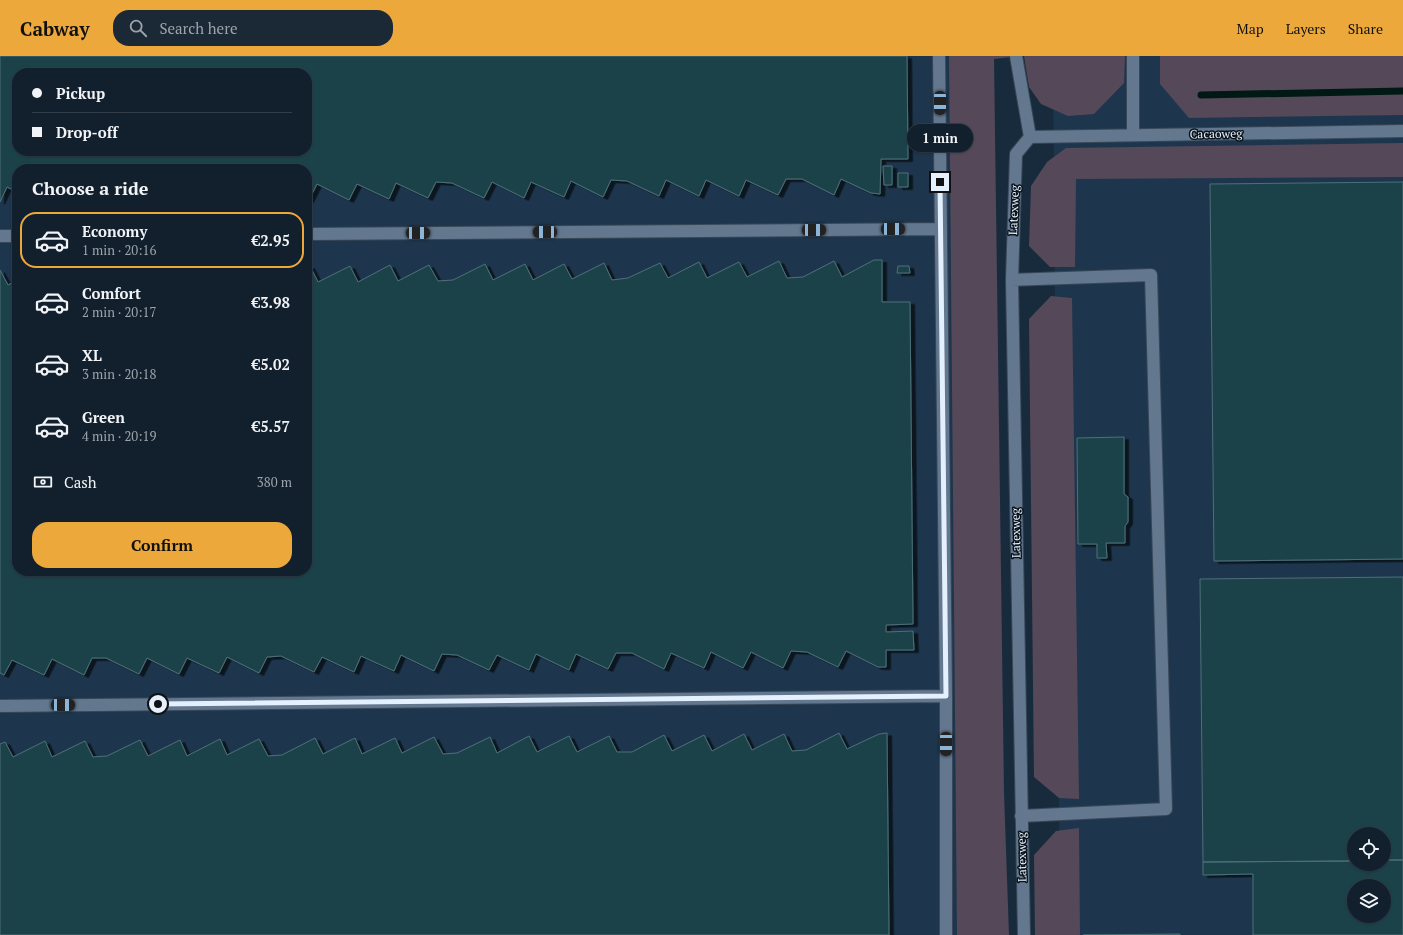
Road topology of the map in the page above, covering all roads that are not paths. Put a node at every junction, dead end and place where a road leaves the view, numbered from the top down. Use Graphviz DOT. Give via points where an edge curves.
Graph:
graph roads {
  1 [pos="939,56"];
  2 [pos="1016,56"];
  3 [pos="1133,56"];
  4 [pos="1403,131"];
  5 [pos="1133,135"];
  6 [pos="1030,137"];
  7 [pos="941,229"];
  8 [pos="312,234"];
  9 [pos="0,236"];
  10 [pos="12,236"];
  11 [pos="1012,280"];
  12 [pos="946,696"];
  13 [pos="0,706"];
  14 [pos="1021,816"];
  15 [pos="946,935"];
  16 [pos="1024,935"];
  1 -- 7 [label="street"];
  2 -- 6 [label="street"];
  3 -- 5 [label="street"];
  4 -- 5 [label="street, Cacaoweg"];
  5 -- 6 [label="street, Cacaoweg"];
  6 -- 11 [label="street, Latexweg" via="1016,154"];
  7 -- 8 [label="street"];
  7 -- 12 [label="street"];
  9 -- 10 [label="street"];
  11 -- 14 [label="street, Latexweg"];
  11 -- 14 [label="street" via="1151,275 1166,809"];
  12 -- 13 [label="street"];
  12 -- 15 [label="street"];
  14 -- 16 [label="street, Latexweg"];
}
